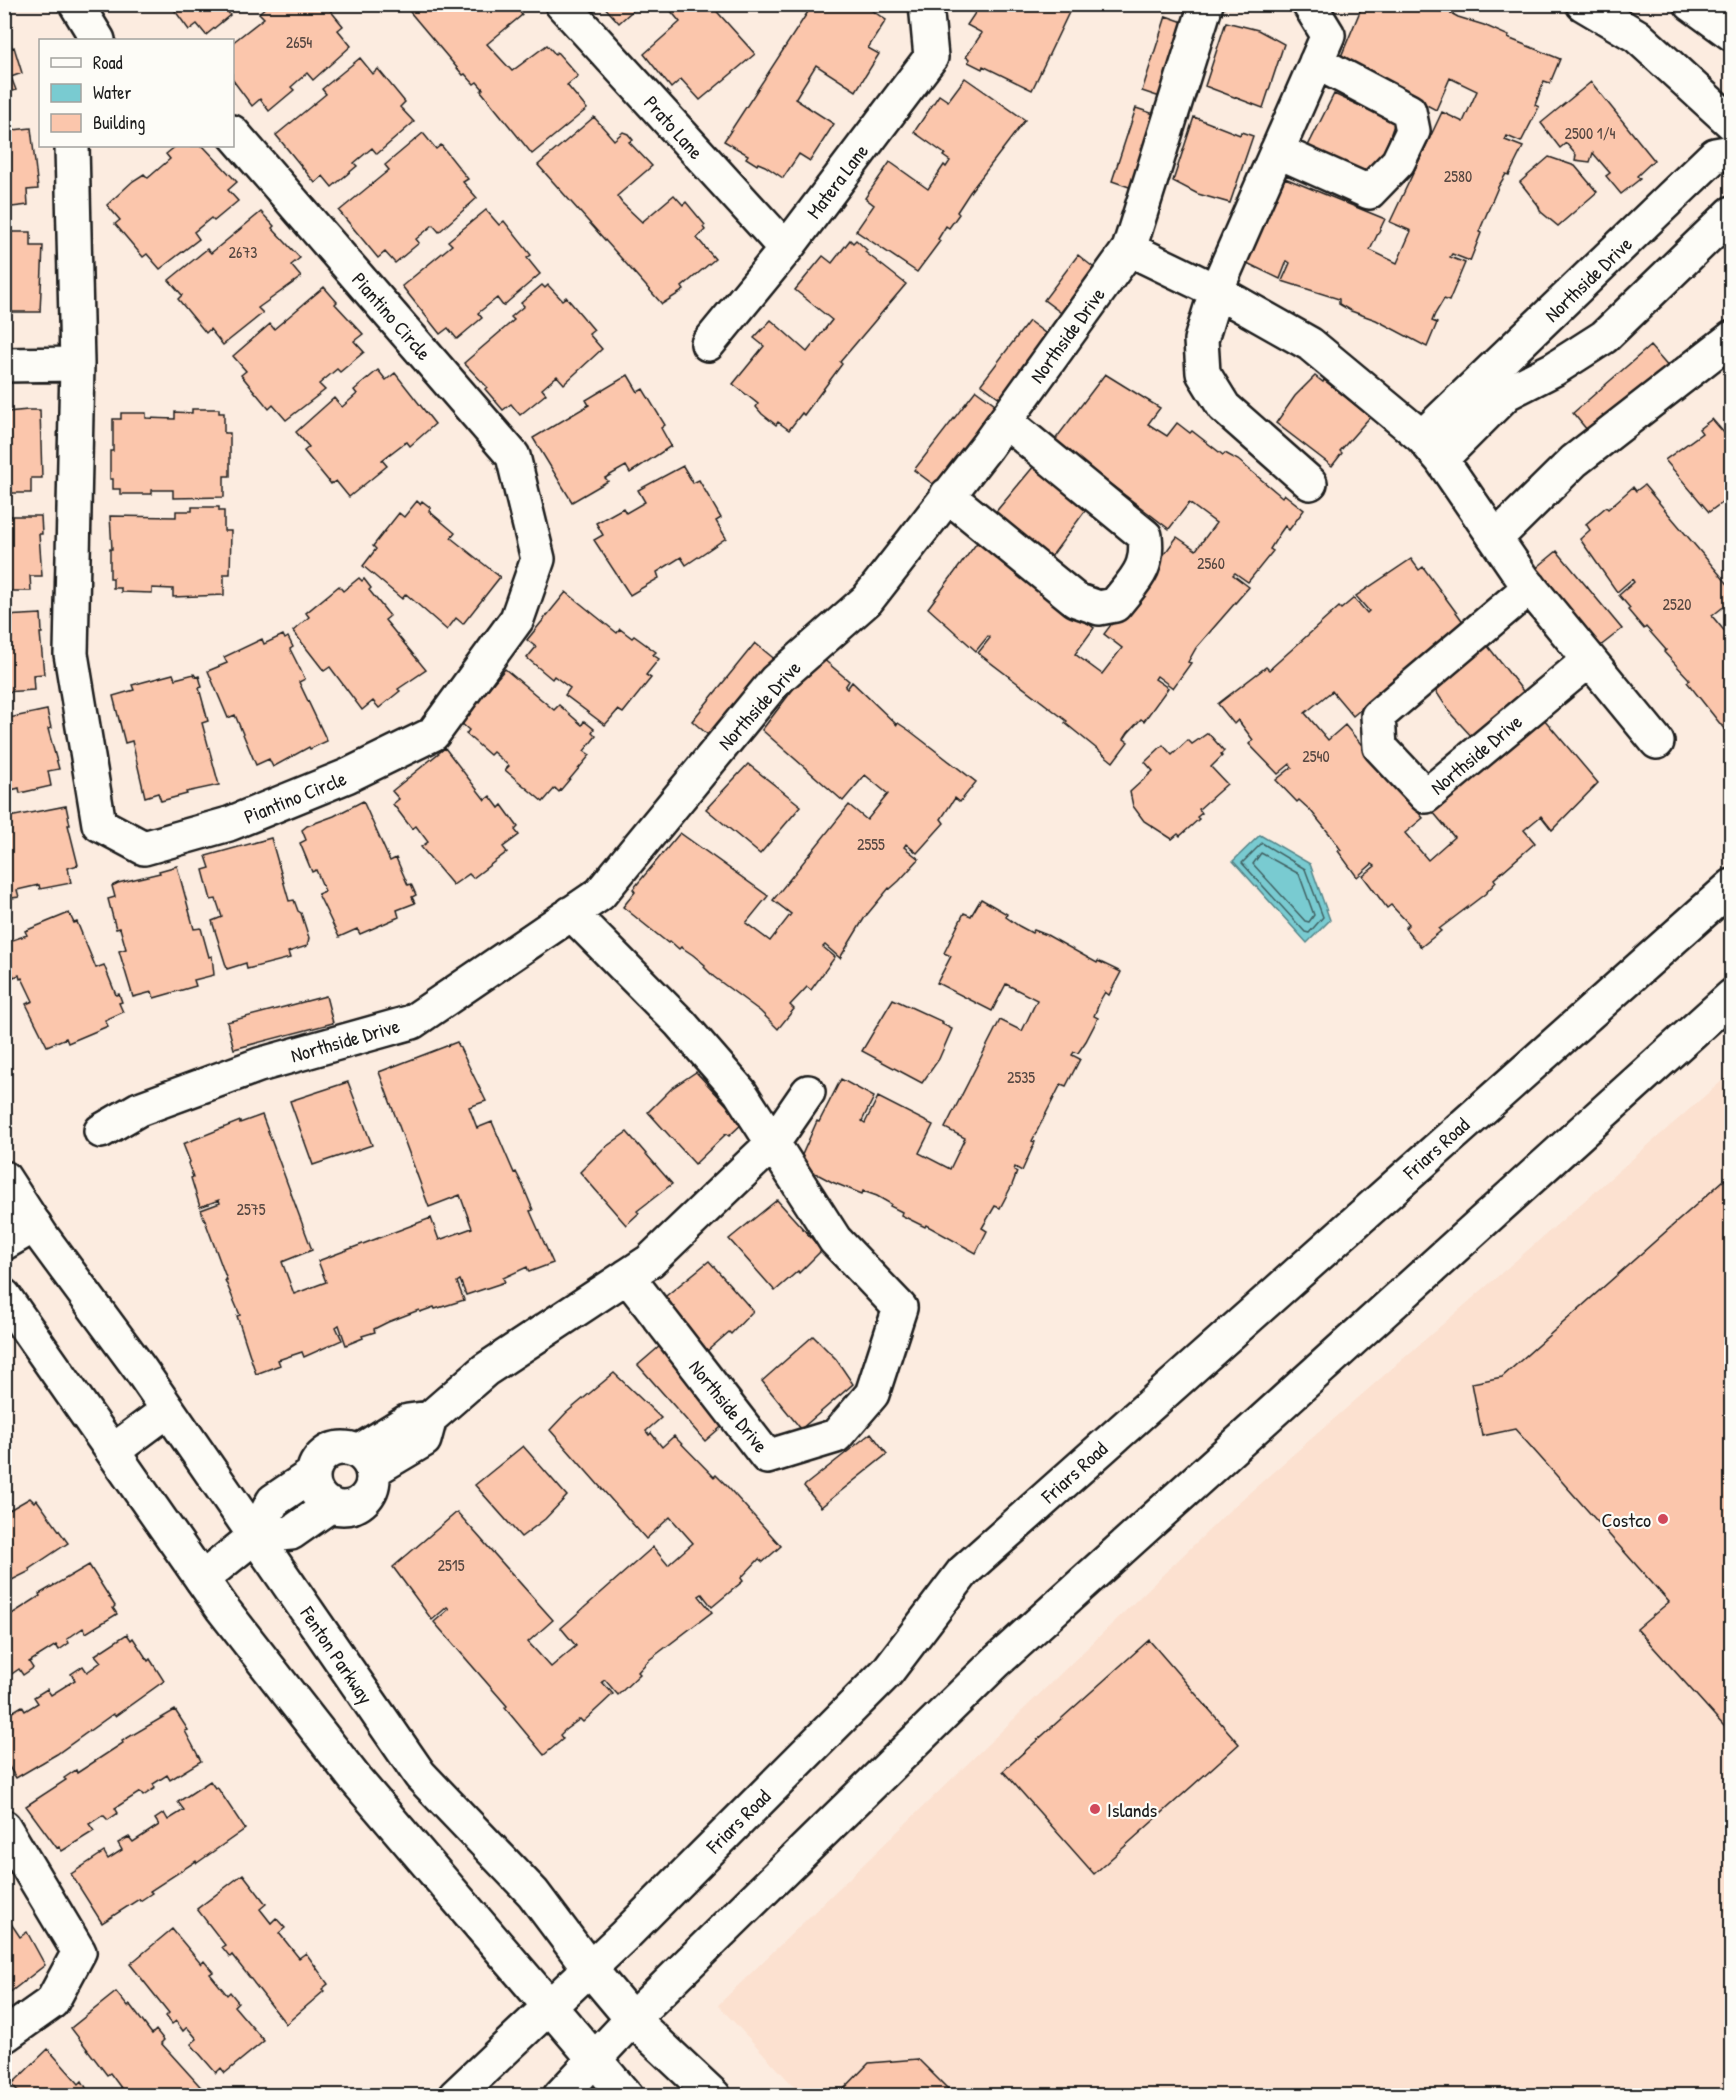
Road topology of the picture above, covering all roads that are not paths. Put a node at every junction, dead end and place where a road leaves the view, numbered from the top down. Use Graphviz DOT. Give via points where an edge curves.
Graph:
graph roads {
  1 [pos="76,4"];
  2 [pos="562,4"];
  3 [pos="926,4"];
  4 [pos="1206,4"];
  5 [pos="1309,4"];
  6 [pos="1583,4"];
  7 [pos="1691,4"];
  8 [pos="1731,34"];
  9 [pos="97,39"];
  10 [pos="1316,62"];
  11 [pos="1731,123"];
  12 [pos="234,134"];
  13 [pos="72,147"];
  14 [pos="1277,151"];
  15 [pos="1731,152"];
  16 [pos="1731,213"];
  17 [pos="786,249"];
  18 [pos="1129,249"];
  19 [pos="1216,291"];
  20 [pos="1731,338"];
  21 [pos="708,344"];
  22 [pos="1516,348"];
  23 [pos="76,364"];
  24 [pos="4,365"];
  25 [pos="1545,374"];
  26 [pos="1005,421"];
  27 [pos="1432,448"];
  28 [pos="1310,483"];
  29 [pos="947,495"];
  30 [pos="1496,538"];
  31 [pos="1530,587"];
  32 [pos="1589,660"];
  33 [pos="1657,742"];
  34 [pos="1731,886"];
  35 [pos="571,913"];
  36 [pos="1731,996"];
  37 [pos="808,1092"];
  38 [pos="100,1131"];
  39 [pos="773,1143"];
  40 [pos="4,1178"];
  41 [pos="35,1225"];
  42 [pos="4,1242"];
  43 [pos="627,1276"];
  44 [pos="4,1296"];
  45 [pos="168,1410"];
  46 [pos="113,1451"];
  47 [pos="365,1462"];
  48 [pos="313,1473"];
  49 [pos="331,1505"];
  50 [pos="255,1536"];
  51 [pos="202,1579"];
  52 [pos="4,1827"];
  53 [pos="590,1969"];
  54 [pos="549,2008"];
  55 [pos="632,2019"];
  56 [pos="4,2037"];
  57 [pos="595,2060"];
  58 [pos="455,2096"];
  59 [pos="560,2096"];
  60 [pos="626,2096"];
  61 [pos="714,2096"];
  1 -- 9 [label="main road"];
  2 -- 17 [label="main road, Prato Lane"];
  3 -- 17 [label="main road, Matera Lane" via="931,57"];
  4 -- 18 [label="main road, Northside Drive"];
  5 -- 10 [label="main road" via="1328,35"];
  6 -- 11 [label="main road" via="1637,36"];
  7 -- 8 [label="main road"];
  10 -- 14 [label="main road"];
  10 -- 14 [label="main road" via="1409,111 1413,131 1398,162 1369,192"];
  12 -- 23 [label="main road, Piantino Circle" via="513,456 538,559 518,619 433,734 347,776 229,824 144,848 99,824 71,654"];
  13 -- 23 [label="main road, Piantino Circle"];
  14 -- 19 [label="main road"];
  15 -- 22 [label="main road, Northside Drive" via="1715,155"];
  16 -- 25 [label="main road" via="1604,337"];
  17 -- 21 [label="main road, Matera Lane"];
  18 -- 19 [label="main road"];
  18 -- 26 [label="main road, Northside Drive"];
  19 -- 27 [label="main road" via="1310,344"];
  19 -- 28 [label="main road" via="1201,340 1203,373 1224,407"];
  20 -- 30 [label="main road" via="1574,461"];
  22 -- 25 [label="main road" via="1518,366 1529,374"];
  22 -- 27 [label="main road, Northside Drive"];
  23 -- 24 [label="main road"];
  25 -- 27 [label="main road" via="1507,393"];
  26 -- 29 [label="main road, Northside Drive"];
  26 -- 29 [label="main road" via="1145,536 1144,568 1115,605 1099,608 1076,600"];
  27 -- 30 [label="main road"];
  29 -- 35 [label="main road, Northside Drive" via="867,600 775,681 600,894"];
  30 -- 31 [label="main road"];
  31 -- 32 [label="main road"];
  31 -- 32 [label="main road, Northside Drive" via="1378,716 1380,747 1426,796"];
  32 -- 33 [label="main road"];
  34 -- 53 [label="main road, Friars Road" via="963,1572 887,1672"];
  35 -- 38 [label="main road, Northside Drive" via="412,1022 259,1065 139,1109"];
  35 -- 39 [label="main road, Northside Drive" via="680,1023 740,1092"];
  36 -- 55 [label="main road" via="996,1662"];
  37 -- 39 [label="main road"];
  39 -- 43 [label="main road" via="650,1261"];
  39 -- 43 [label="main road, Northside Drive" via="835,1240 900,1308 872,1394 836,1436 767,1457"];
  40 -- 41 [label="main road, Fenton Parkway"];
  41 -- 42 [label="main road"];
  41 -- 45 [label="main road, Fenton Parkway"];
  43 -- 47 [label="main road" via="485,1370 430,1418 408,1421"];
  44 -- 46 [label="main road"];
  45 -- 46 [label="main road"];
  45 -- 50 [label="main road, Fenton Parkway"];
  46 -- 51 [label="main road"];
  47 -- 48 [label="main road" via="348,1448 329,1451"];
  47 -- 49 [label="main road" via="371,1487 359,1502 350,1506"];
  48 -- 49 [label="main road" via="317,1492"];
  48 -- 50 [label="main road" via="273,1501"];
  49 -- 50 [label="main road" via="291,1533"];
  50 -- 51 [label="main road"];
  50 -- 53 [label="main road, Fenton Parkway" via="420,1775 533,1893"];
  51 -- 54 [label="main road" via="356,1780"];
  52 -- 56 [label="main road" via="79,1952 52,2002"];
  53 -- 54 [label="main road, Friars Road"];
  53 -- 55 [label="main road, Fenton Parkway"];
  54 -- 57 [label="main road"];
  54 -- 58 [label="main road, Friars Road"];
  55 -- 57 [label="main road"];
  55 -- 61 [label="main road, Fenton Parkway"];
  57 -- 59 [label="main road"];
  57 -- 60 [label="main road"];
}
